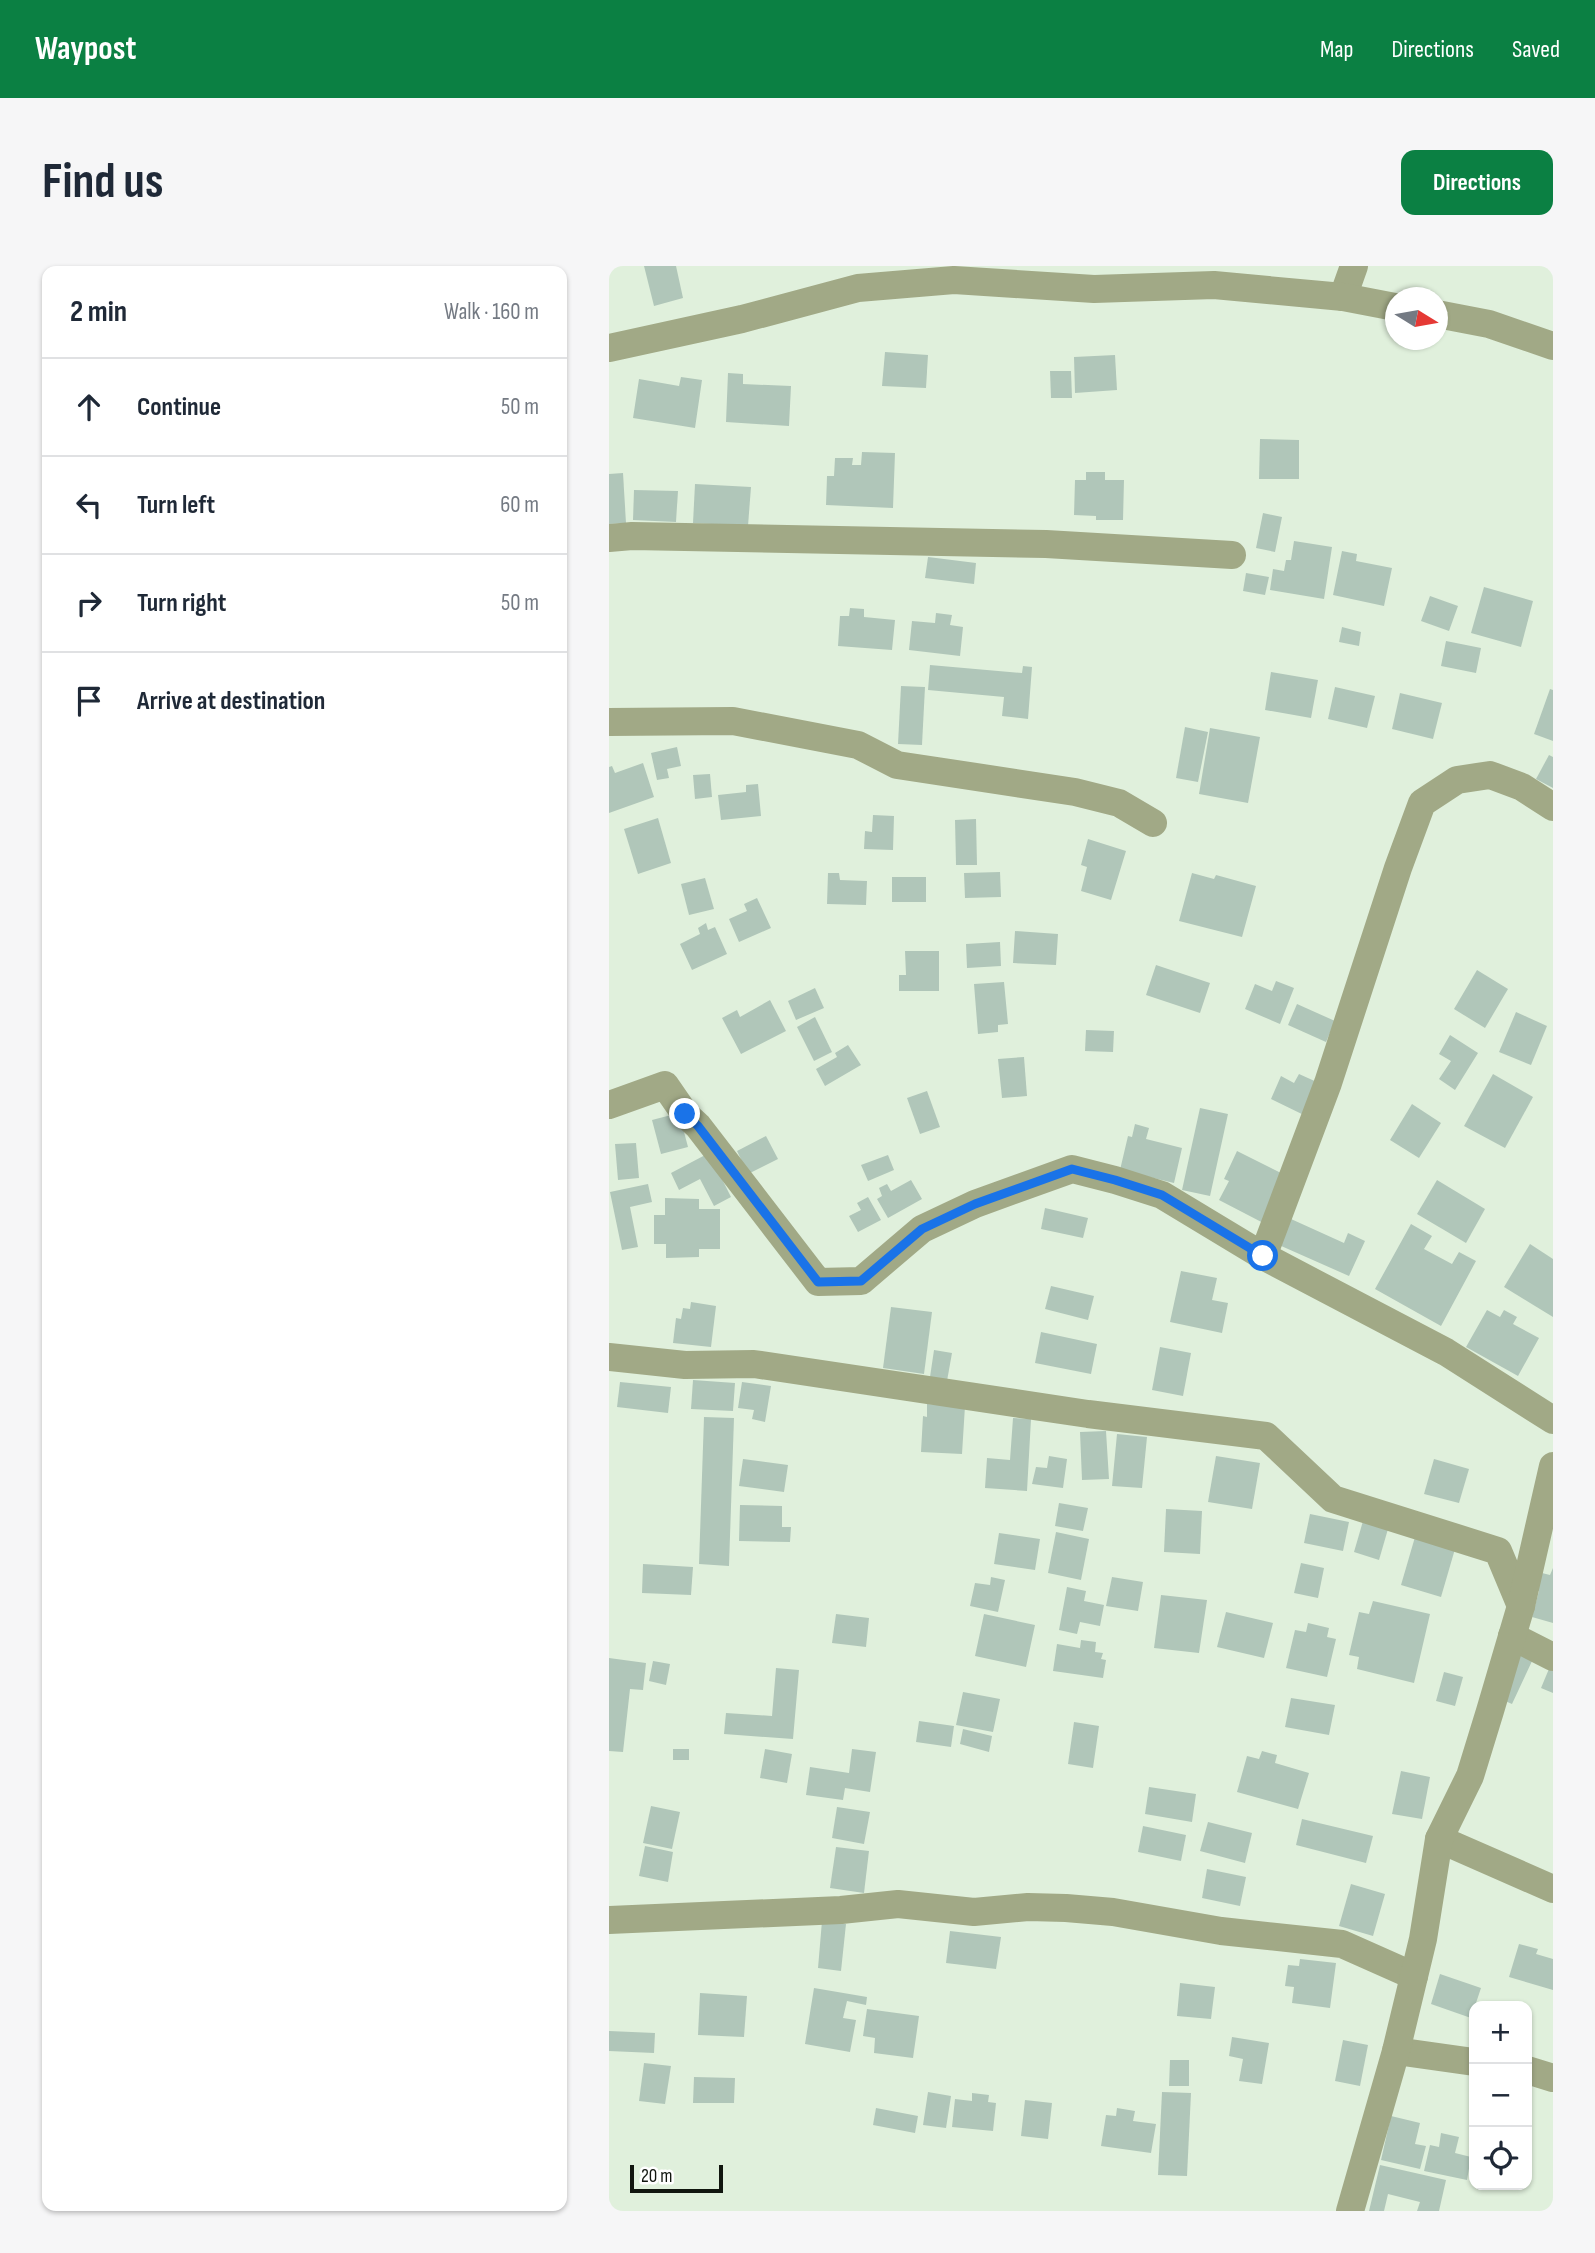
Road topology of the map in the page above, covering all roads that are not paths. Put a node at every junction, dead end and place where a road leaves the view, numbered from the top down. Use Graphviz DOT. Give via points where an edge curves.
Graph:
graph roads {
  1 [pos="1354,266"];
  2 [pos="1147,276"];
  3 [pos="1343,298"];
  4 [pos="1385,305"];
  5 [pos="1448,316"];
  6 [pos="1553,346"];
  7 [pos="609,348"];
  8 [pos="609,538"];
  9 [pos="1232,555"];
  10 [pos="609,722"];
  11 [pos="1553,807"];
  12 [pos="1153,823"];
  13 [pos="609,1105"];
  14 [pos="1263,1256"];
  15 [pos="609,1357"];
  16 [pos="1553,1420"];
  17 [pos="1551,1483"];
  18 [pos="1521,1606"];
  19 [pos="1512,1636"];
  20 [pos="1553,1657"];
  21 [pos="1439,1839"];
  22 [pos="1553,1889"];
  23 [pos="609,1920"];
  24 [pos="1414,1976"];
  25 [pos="1397,2051"];
  26 [pos="1469,2061"];
  27 [pos="1532,2072"];
  28 [pos="1553,2078"];
  29 [pos="1350,2211"];
  1 -- 3 [label="street"];
  2 -- 3 [label="street"];
  2 -- 7 [label="street" via="1094,289 954,280 858,288"];
  3 -- 4 [label="street"];
  5 -- 6 [label="street" via="1489,324"];
  8 -- 9 [label="street" via="1046,544"];
  10 -- 12 [label="street" via="733,721 857,745 897,765 1075,792 1119,803"];
  11 -- 14 [label="street" via="1490,775 1457,780 1422,803 1328,1083"];
  13 -- 14 [label="street" via="665,1085 818,1282 861,1281 922,1229 975,1204 1072,1169 1162,1195"];
  14 -- 16 [label="street" via="1446,1352"];
  15 -- 18 [label="street" via="685,1365 754,1363 1266,1436 1333,1499 1498,1551"];
  17 -- 18 [label="street"];
  18 -- 19 [label="street"];
  19 -- 20 [label="street"];
  19 -- 21 [label="street" via="1470,1776"];
  21 -- 22 [label="street"];
  21 -- 24 [label="street"];
  23 -- 24 [label="street" via="898,1904 974,1912 1066,1908 1342,1944"];
  24 -- 25 [label="street"];
  25 -- 26 [label="street"];
  25 -- 29 [label="street"];
  27 -- 28 [label="street"];
}
